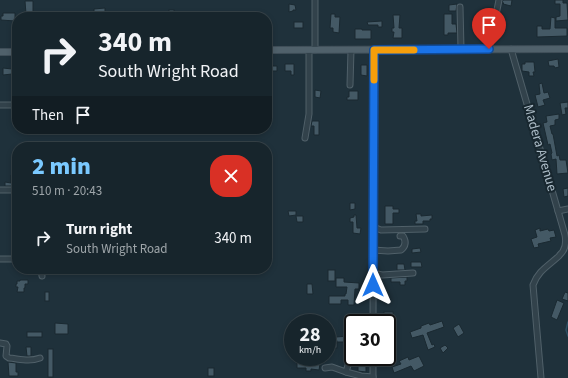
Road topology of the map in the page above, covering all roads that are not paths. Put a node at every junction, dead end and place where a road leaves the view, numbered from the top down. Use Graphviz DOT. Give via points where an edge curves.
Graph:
graph roads {
  1 [pos="315,0"];
  2 [pos="499,0"];
  3 [pos="460,7"];
  4 [pos="461,49"];
  5 [pos="489,49"];
  6 [pos="511,49"];
  7 [pos="568,49"];
  8 [pos="272,50"];
  9 [pos="312,50"];
  10 [pos="351,50"];
  11 [pos="374,50"];
  12 [pos="0,52"];
  13 [pos="12,52"];
  14 [pos="350,85"];
  15 [pos="0,105"];
  16 [pos="12,105"];
  17 [pos="305,138"];
  18 [pos="0,190"];
  19 [pos="12,190"];
  20 [pos="568,209"];
  21 [pos="558,211"];
  22 [pos="565,225"];
  23 [pos="374,228"];
  24 [pos="425,228"];
  25 [pos="400,236"];
  26 [pos="374,250"];
  27 [pos="0,259"];
  28 [pos="12,259"];
  29 [pos="373,273"];
  30 [pos="413,273"];
  31 [pos="373,314"];
  32 [pos="0,343"];
  33 [pos="40,358"];
  34 [pos="348,366"];
  35 [pos="373,366"];
  36 [pos="325,368"];
  37 [pos="346,372"];
  38 [pos="373,378"];
  39 [pos="541,378"];
  1 -- 9 [label="street"];
  2 -- 5 [label="street"];
  3 -- 4 [label="street"];
  4 -- 5 [label="main road"];
  4 -- 11 [label="main road"];
  5 -- 6 [label="main road"];
  6 -- 7 [label="main road"];
  6 -- 21 [label="street, Madera Avenue"];
  8 -- 9 [label="main road"];
  9 -- 10 [label="main road"];
  9 -- 17 [label="street" via="309,114"];
  10 -- 11 [label="main road"];
  10 -- 14 [label="street"];
  11 -- 23 [label="street"];
  12 -- 13 [label="main road"];
  15 -- 16 [label="street"];
  18 -- 19 [label="street"];
  20 -- 21 [label="street"];
  21 -- 22 [label="street, Madera Avenue"];
  22 -- 39 [label="street, Madera Avenue" via="566,244 563,251 543,269 533,285"];
  23 -- 24 [label="street"];
  23 -- 26 [label="street"];
  25 -- 26 [label="street" via="405,240 405,246 401,250"];
  26 -- 29 [label="street"];
  27 -- 28 [label="street"];
  29 -- 30 [label="street"];
  29 -- 31 [label="street"];
  32 -- 33 [label="street" via="6,344 6,356 9,358 29,361"];
  34 -- 37 [label="street"];
  35 -- 38 [label="street"];
  36 -- 37 [label="street" via="332,366"];
  37 -- 38 [label="street"];
}
